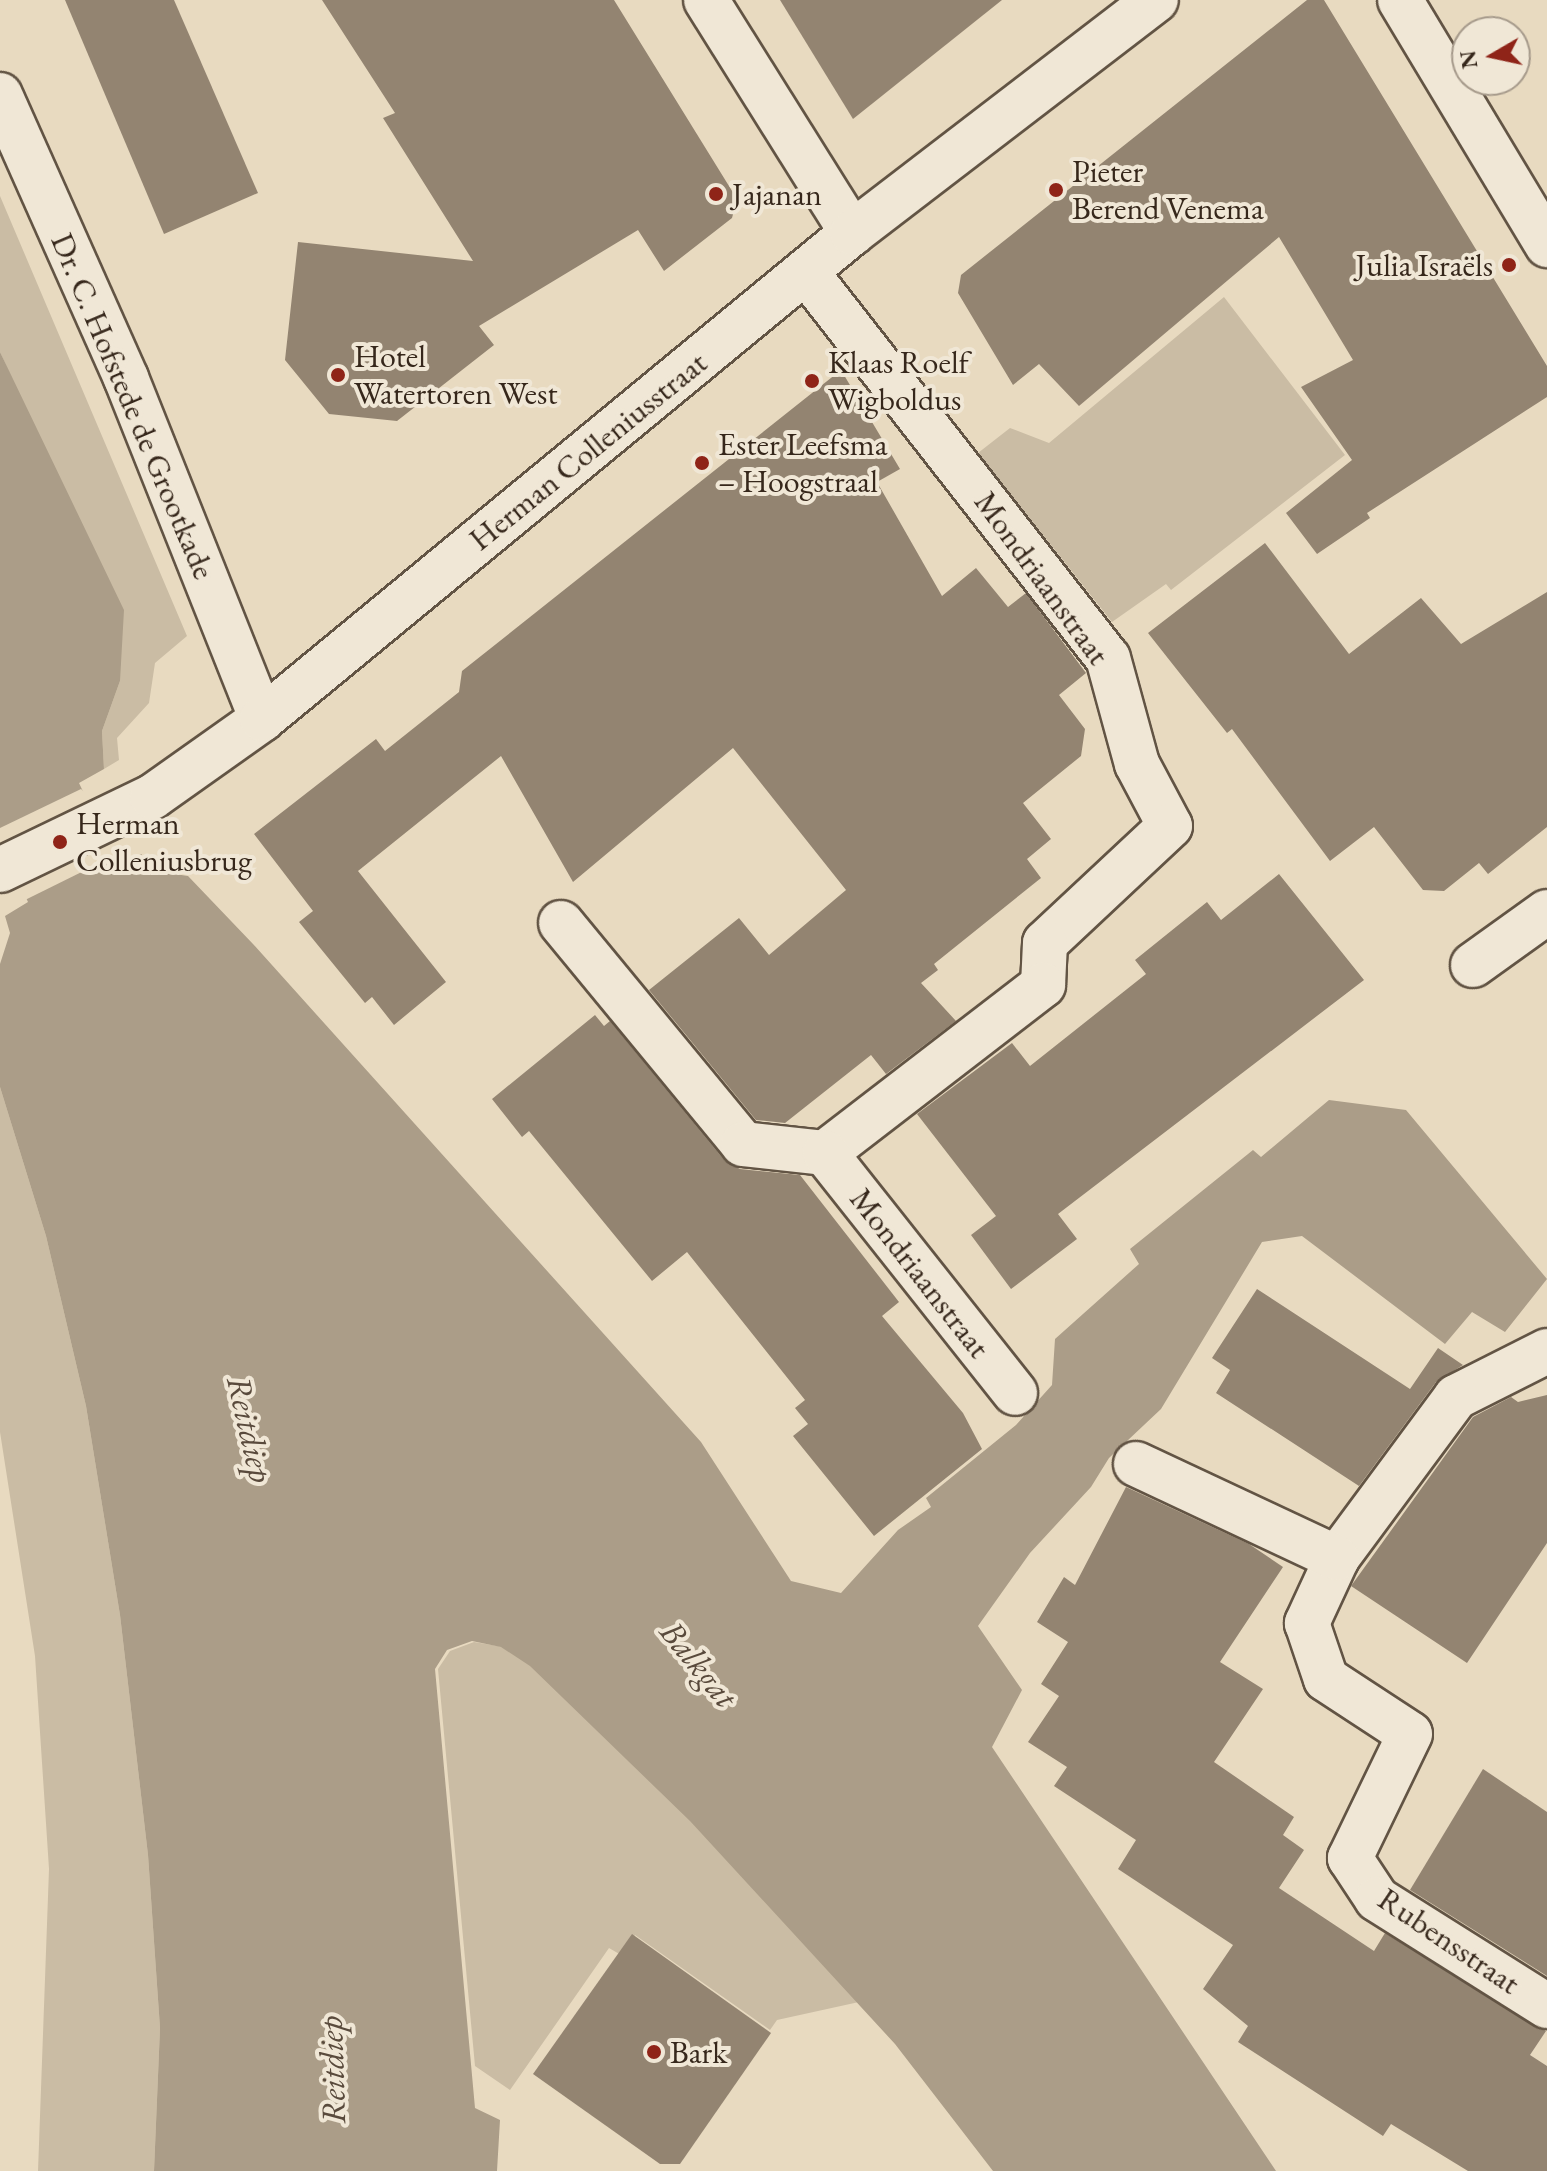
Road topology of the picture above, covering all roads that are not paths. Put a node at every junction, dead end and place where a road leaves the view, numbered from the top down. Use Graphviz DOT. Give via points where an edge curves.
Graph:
graph roads {
  1 [pos="706,0"];
  2 [pos="1156,0"];
  3 [pos="1400,0"];
  4 [pos="0,95"];
  5 [pos="852,233"];
  6 [pos="1547,245"];
  7 [pos="806,272"];
  8 [pos="262,719"];
  9 [pos="0,870"];
  10 [pos="1547,912"];
  11 [pos="561,923"];
  12 [pos="1473,965"];
  13 [pos="825,1153"];
  14 [pos="1547,1351"];
  15 [pos="1015,1393"];
  16 [pos="1136,1464"];
  17 [pos="1337,1558"];
  18 [pos="1547,2006"];
  1 -- 5 [label="street"];
  2 -- 5 [label="street, Herman Colleniusstraat"];
  3 -- 6 [label="street"];
  4 -- 8 [label="street, Dr. C. Hofstede de Grootkade" via="126,378"];
  5 -- 7 [label="street, Herman Colleniusstraat"];
  7 -- 8 [label="street, Herman Colleniusstraat"];
  7 -- 13 [label="street, Mondriaanstraat" via="1108,658 1137,764 1170,826 1045,943 1043,985"];
  8 -- 9 [label="street, Herman Colleniusstraat" via="152,797"];
  10 -- 12 [label="street"];
  11 -- 13 [label="street" via="743,1144"];
  13 -- 15 [label="street, Mondriaanstraat"];
  14 -- 17 [label="street, Rubensstraat" via="1456,1397"];
  16 -- 17 [label="street"];
  17 -- 18 [label="street, Rubensstraat" via="1307,1623 1326,1679 1410,1734 1350,1858 1377,1899"];
}
